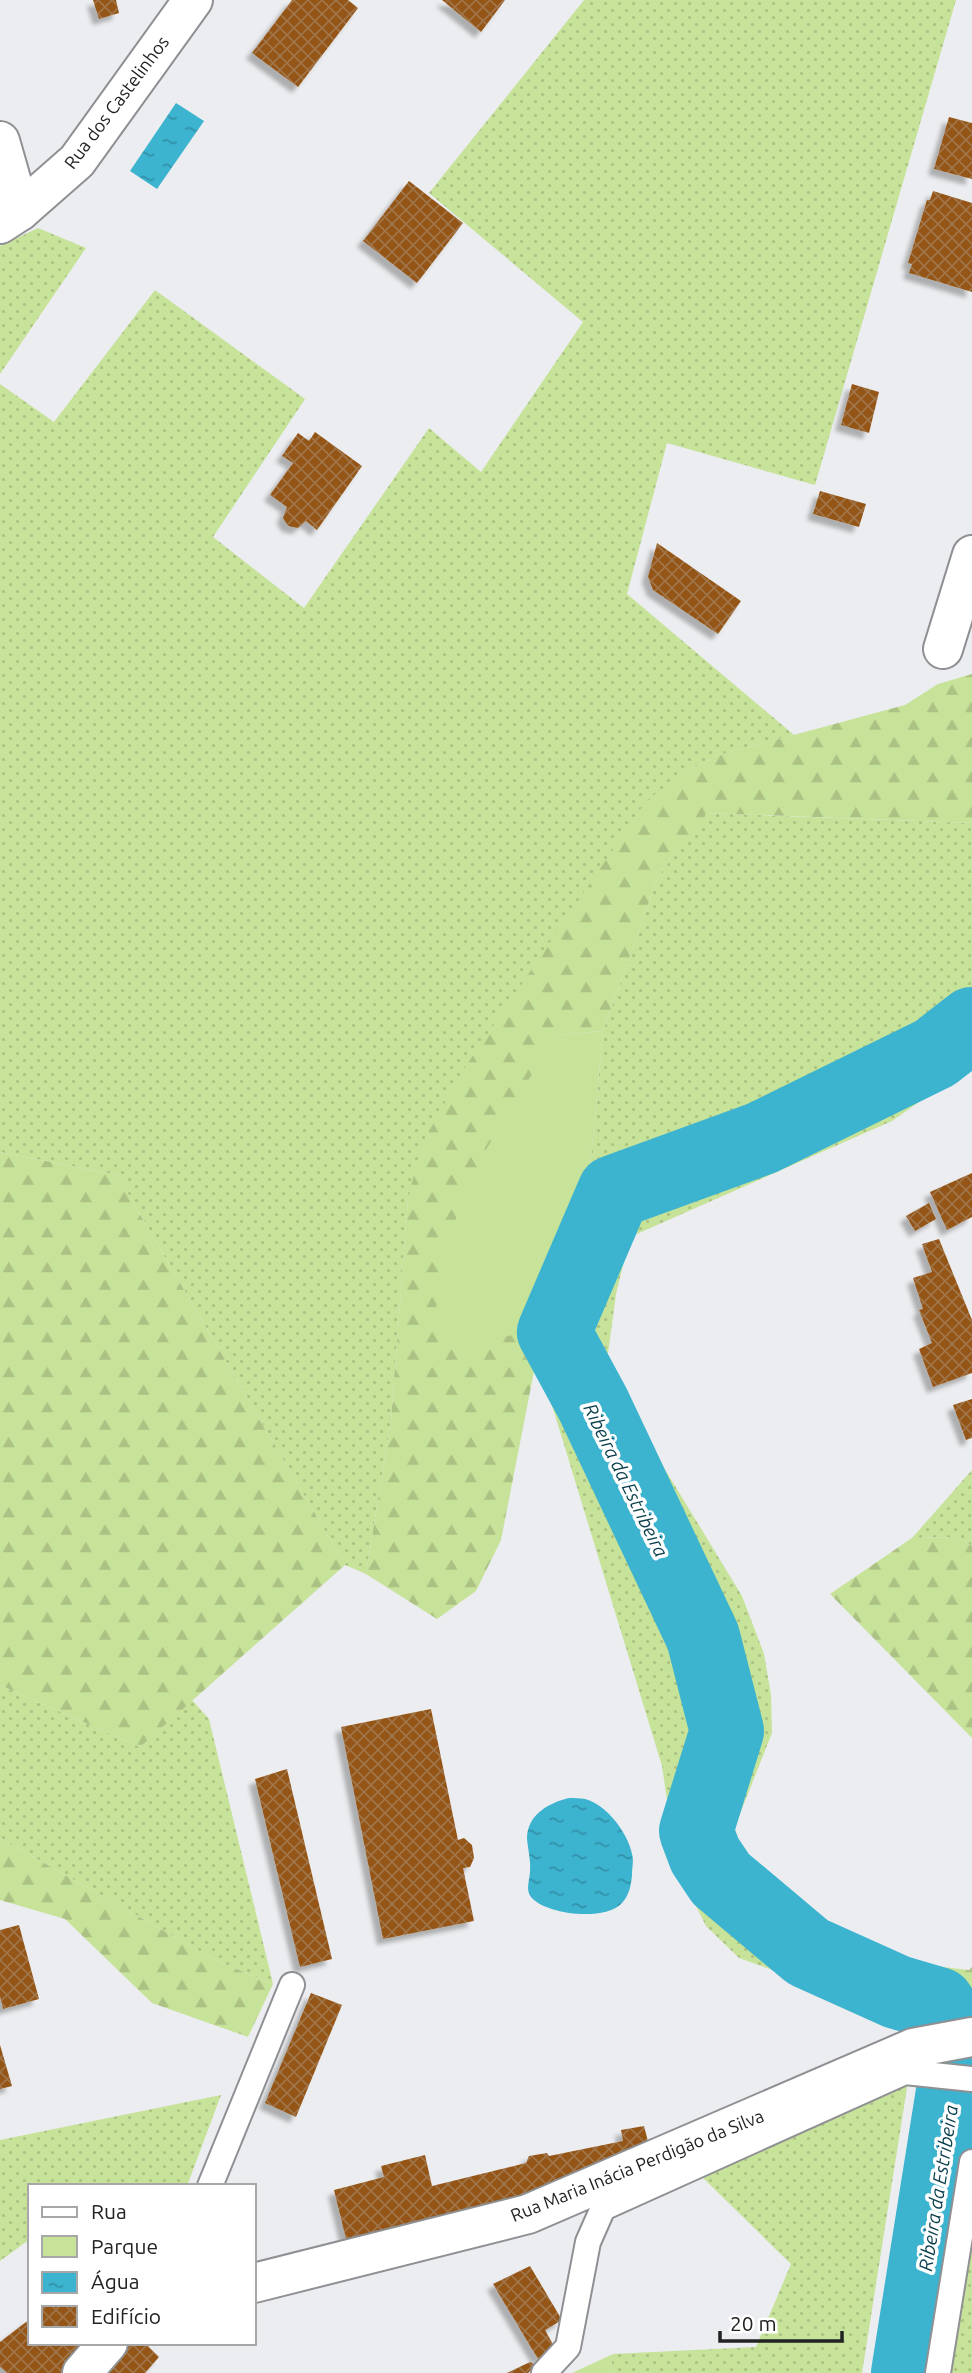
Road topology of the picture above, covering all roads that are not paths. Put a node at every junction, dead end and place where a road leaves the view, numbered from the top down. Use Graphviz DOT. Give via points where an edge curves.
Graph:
graph roads {
  1 [pos="193,0"];
  2 [pos="0,141"];
  3 [pos="10,217"];
  4 [pos="972,555"];
  5 [pos="943,649"];
  6 [pos="292,1985"];
  7 [pos="972,2037"];
  8 [pos="972,2078"];
  9 [pos="972,2162"];
  10 [pos="211,2184"];
  11 [pos="256,2282"];
  12 [pos="106,2345"];
  13 [pos="82,2373"];
  14 [pos="544,2373"];
  15 [pos="938,2373"];
  1 -- 3 [label="street, Rua dos Castelinhos" via="77,161"];
  2 -- 3 [label="street"];
  4 -- 5 [label="street"];
  6 -- 10 [label="lane"];
  7 -- 11 [label="street, Rua Maria Inácia Perdigão da Silva" via="913,2048 528,2214"];
  8 -- 14 [label="lane" via="905,2072 603,2208 588,2242 569,2347"];
  9 -- 15 [label="lane"];
  12 -- 13 [label="street"];
}
